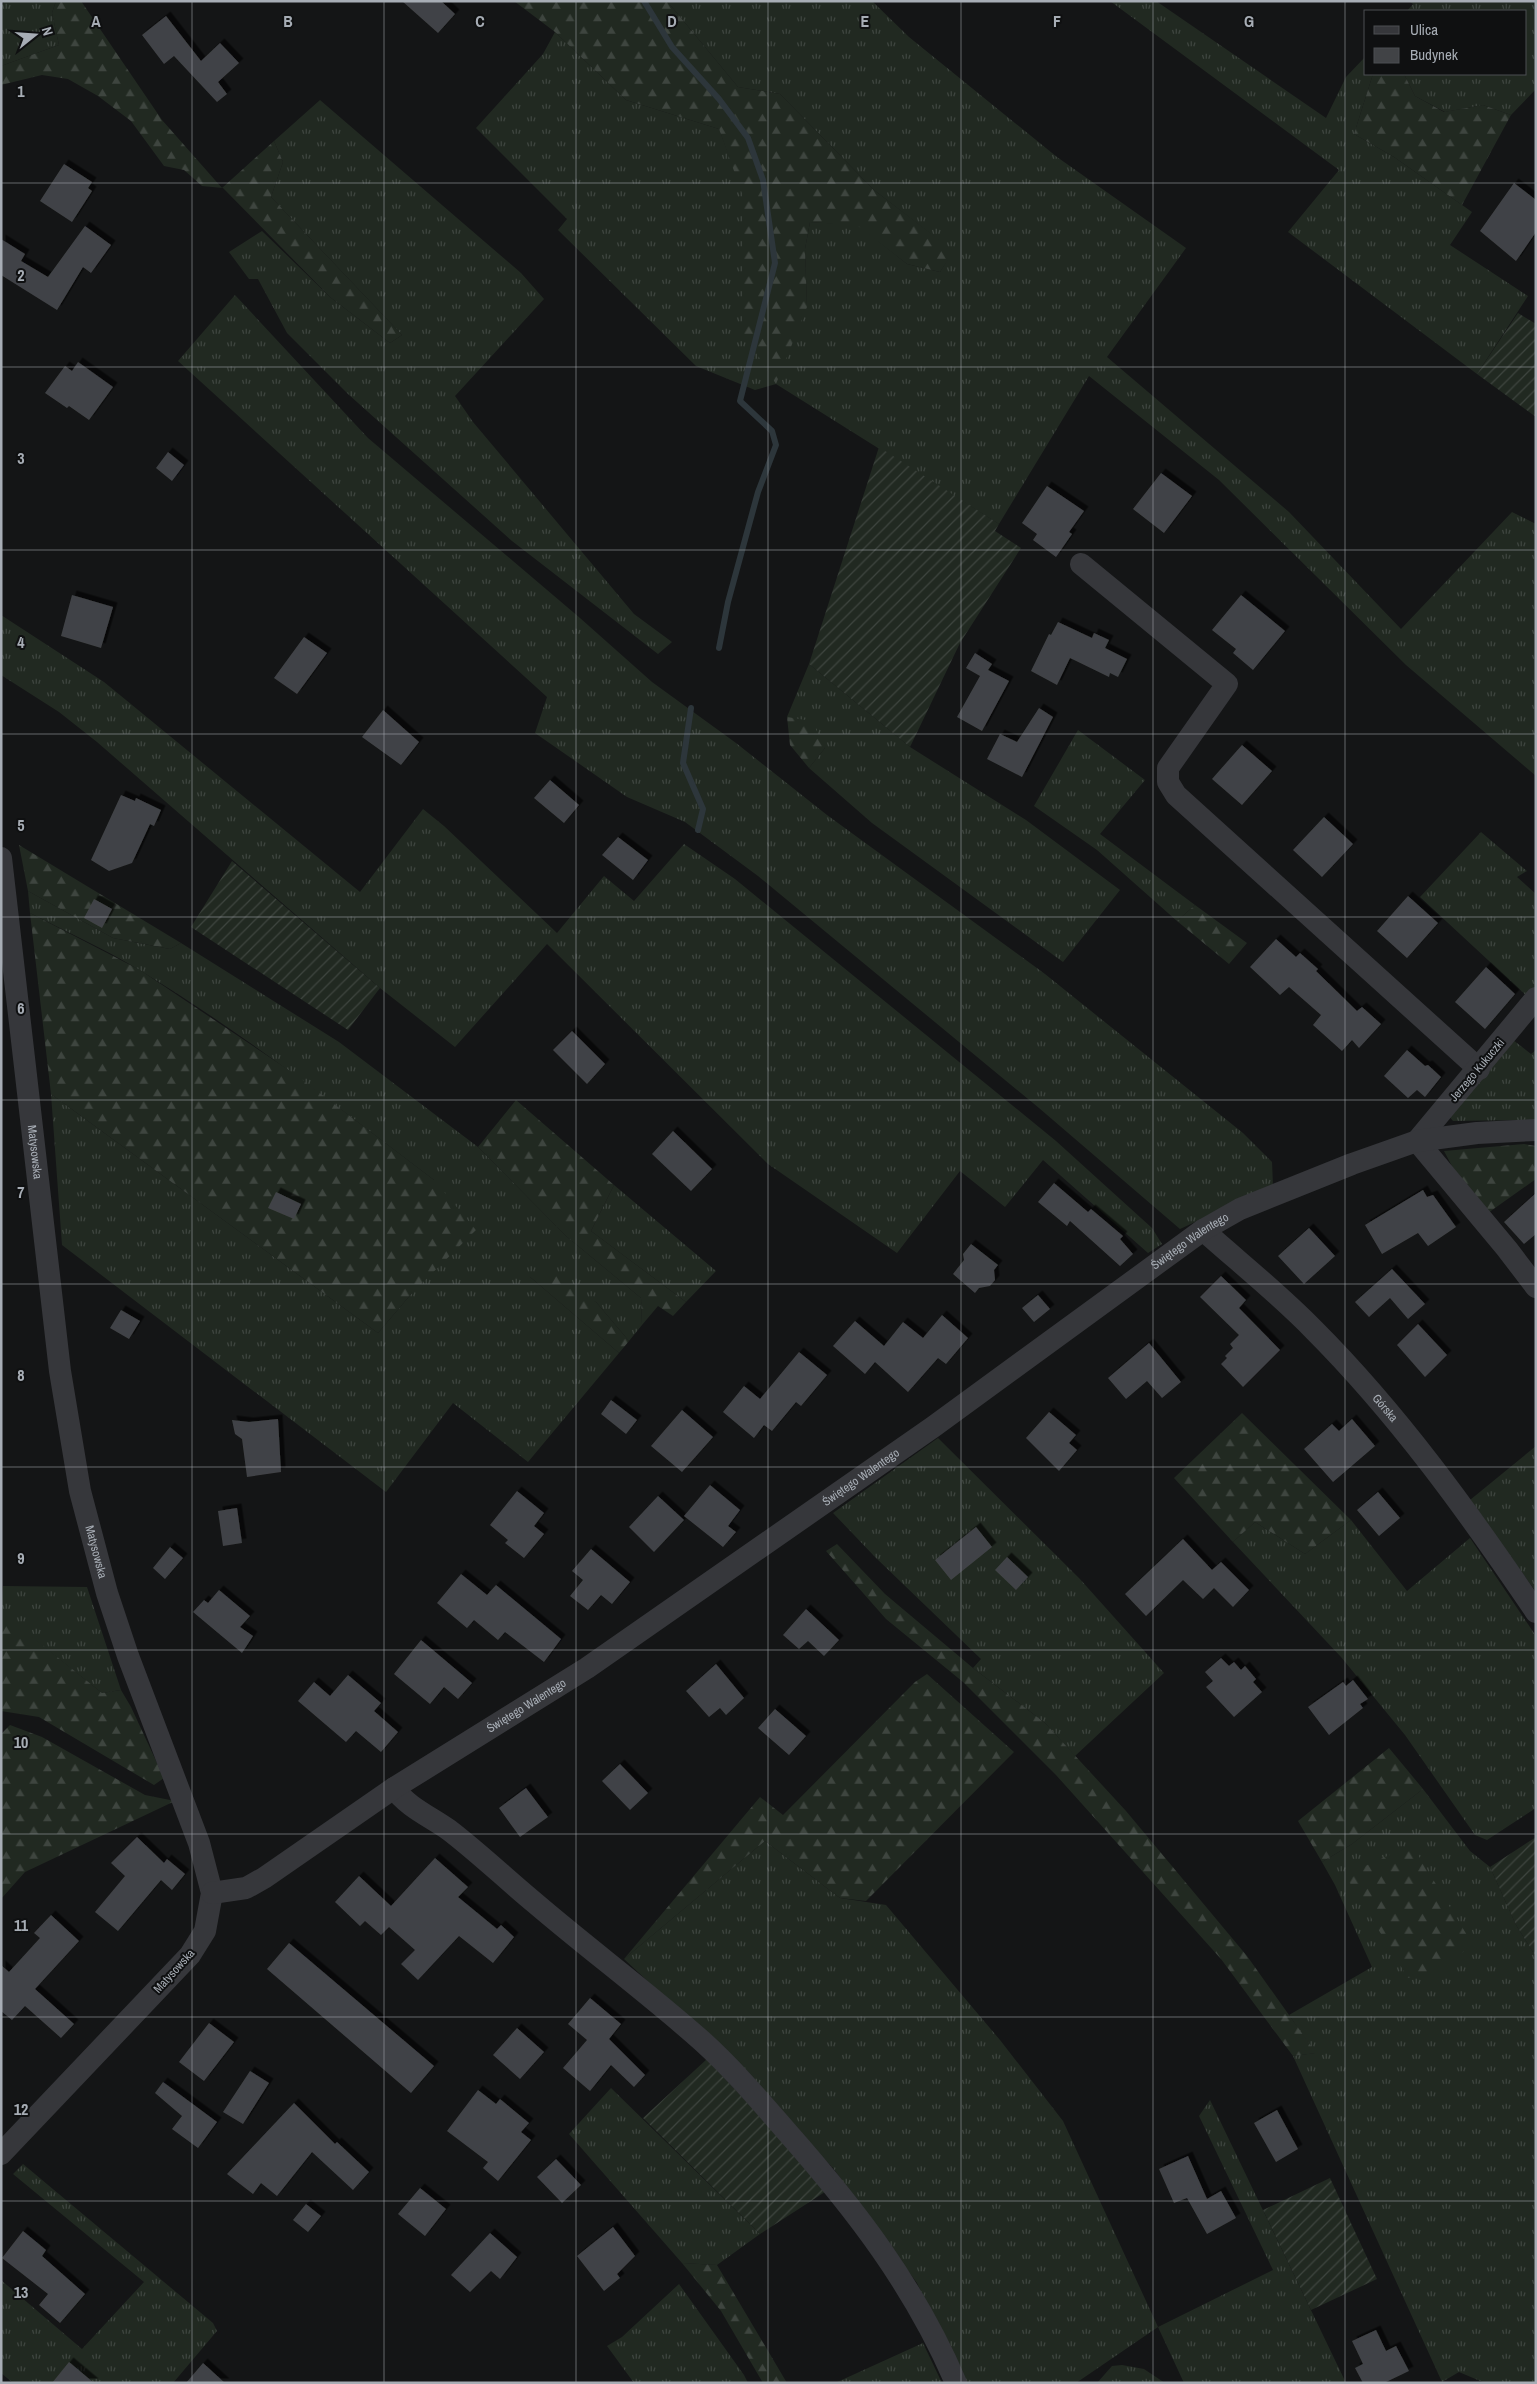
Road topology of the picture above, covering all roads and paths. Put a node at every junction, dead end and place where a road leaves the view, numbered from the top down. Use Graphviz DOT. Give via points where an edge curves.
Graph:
graph roads {
  1 [pos="1081,564"];
  2 [pos="1,858"];
  3 [pos="1536,998"];
  4 [pos="1479,1068"];
  5 [pos="1536,1130"];
  6 [pos="1417,1142"];
  7 [pos="1203,1230"];
  8 [pos="1536,1287"];
  9 [pos="1536,1612"];
  10 [pos="394,1788"];
  11 [pos="212,1893"];
  12 [pos="1,2154"];
  13 [pos="956,2383"];
  1 -- 4 [label="street" via="1227,684 1168,768 1168,782 1176,795"];
  2 -- 11 [label="street, Matysowska" via="60,1371 80,1491 107,1593 199,1843"];
  3 -- 4 [label="street, Jerzego Kukuczki"];
  4 -- 6 [label="street, Jerzego Kukuczki"];
  5 -- 6 [label="street, Świętego Walentego" via="1477,1133"];
  6 -- 7 [label="street, Świętego Walentego" via="1240,1209"];
  6 -- 8 [label="street"];
  7 -- 9 [label="street, Górska" via="1313,1329 1384,1407 1478,1526"];
  7 -- 10 [label="street, Świętego Walentego" via="933,1427 587,1668"];
  10 -- 11 [label="street, Świętego Walentego" via="246,1888"];
  10 -- 13 [label="street" via="405,1800 477,1853 702,2041 733,2071 837,2189 895,2267 922,2310"];
  11 -- 12 [label="street, Matysowska" via="205,1931 190,1955"];
}
